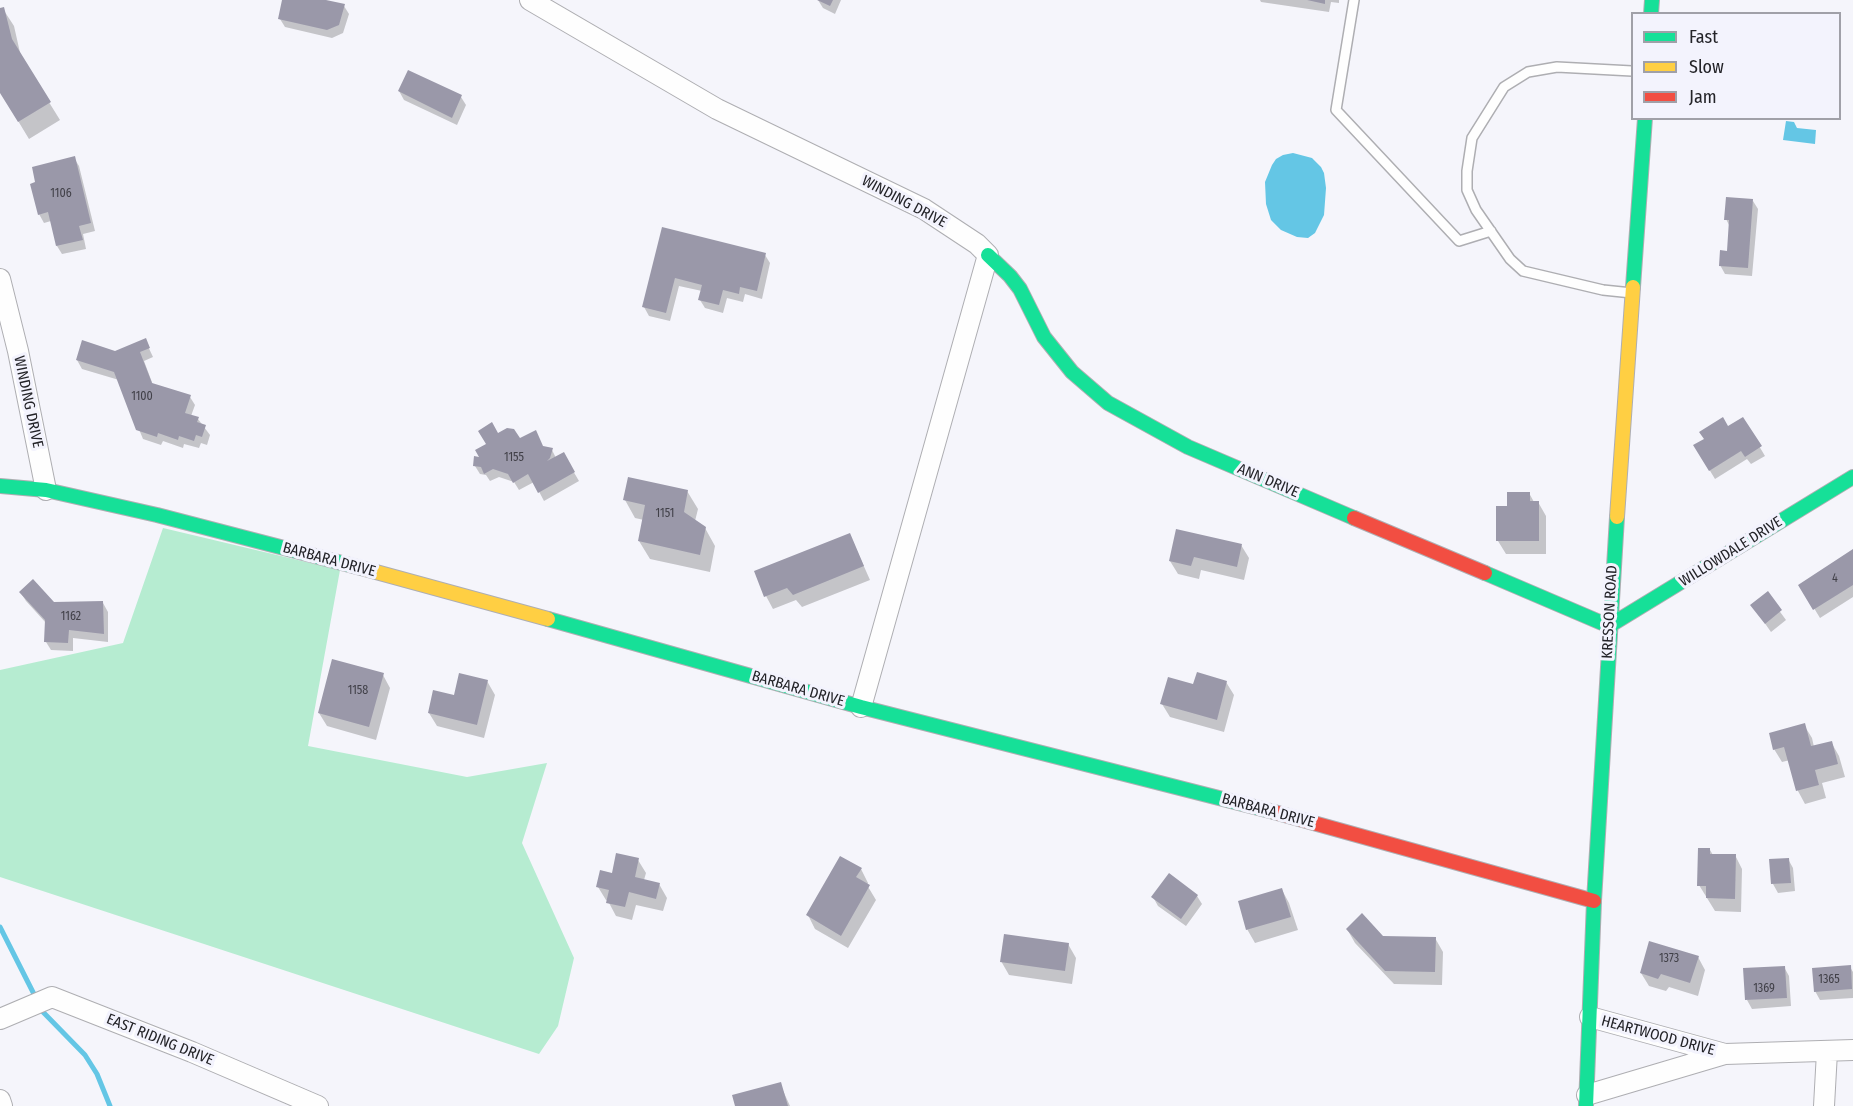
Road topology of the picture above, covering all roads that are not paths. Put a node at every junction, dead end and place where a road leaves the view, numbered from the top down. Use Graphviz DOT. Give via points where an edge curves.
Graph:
graph roads {
  1 [pos="530,0"];
  2 [pos="1354,0"];
  3 [pos="1631,71"];
  4 [pos="1645,120"];
  5 [pos="1491,231"];
  6 [pos="988,255"];
  7 [pos="0,279"];
  8 [pos="1633,293"];
  9 [pos="1853,477"];
  10 [pos="0,486"];
  11 [pos="46,490"];
  12 [pos="1609,626"];
  13 [pos="861,707"];
  14 [pos="1594,901"];
  15 [pos="1590,1017"];
  16 [pos="0,1019"];
  17 [pos="1853,1050"];
  18 [pos="1827,1052"];
  19 [pos="1725,1054"];
  20 [pos="0,1100"];
  21 [pos="1586,1100"];
  22 [pos="314,1105"];
  23 [pos="2,1106"];
  24 [pos="1824,1106"];
  1 -- 6 [label="street, WINDING DRIVE" via="717,109 924,209"];
  2 -- 5 [label="lane" via="1336,110 1459,241"];
  3 -- 5 [label="lane" via="1557,67 1528,72 1504,87 1472,138 1467,171 1467,190"];
  4 -- 8 [label="street, KRESSON ROAD"];
  5 -- 8 [label="lane" via="1523,271"];
  6 -- 12 [label="street, ANN DRIVE" via="1020,289 1044,338 1072,372 1108,403 1188,447"];
  6 -- 13 [label="street"];
  7 -- 11 [label="street, WINDING DRIVE"];
  8 -- 12 [label="street, KRESSON ROAD"];
  9 -- 12 [label="street, WILLOWDALE DRIVE"];
  10 -- 11 [label="street, BARBARA DRIVE"];
  11 -- 13 [label="street, BARBARA DRIVE" via="434,587"];
  12 -- 14 [label="street, KRESSON ROAD"];
  13 -- 14 [label="street, BARBARA DRIVE" via="1271,811"];
  14 -- 15 [label="street, KRESSON ROAD"];
  15 -- 19 [label="street, HEARTWOOD DRIVE"];
  15 -- 21 [label="street, KRESSON ROAD"];
  16 -- 22 [label="street, EAST RIDING DRIVE" via="52,997"];
  17 -- 18 [label="street, HEARTWOOD DRIVE"];
  18 -- 19 [label="street, HEARTWOOD DRIVE"];
  18 -- 24 [label="street"];
  19 -- 21 [label="street, HEARTWOOD DRIVE"];
  20 -- 23 [label="street"];
}
